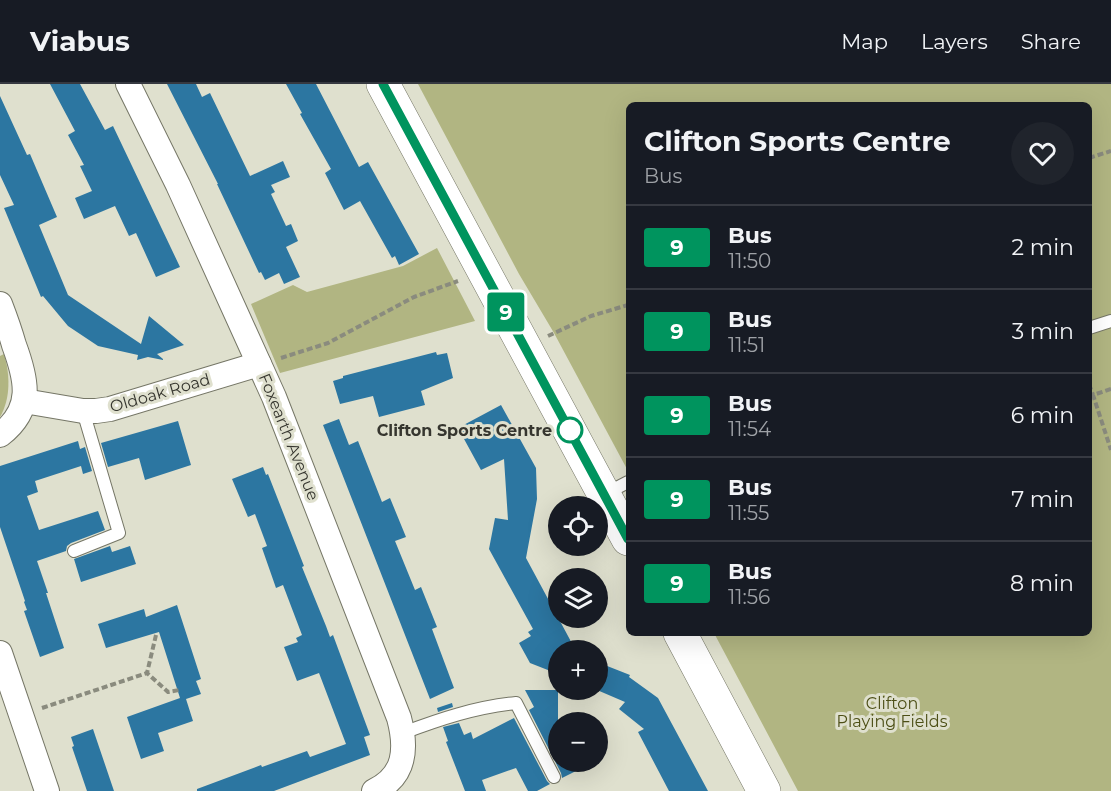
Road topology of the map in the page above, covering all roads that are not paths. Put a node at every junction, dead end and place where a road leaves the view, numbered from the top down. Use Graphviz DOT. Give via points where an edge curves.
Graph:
graph roads {
  1 [pos="128,84"];
  2 [pos="383,84"];
  3 [pos="0,304"];
  4 [pos="1111,321"];
  5 [pos="1092,327"];
  6 [pos="259,364"];
  7 [pos="24,401"];
  8 [pos="83,411"];
  9 [pos="0,435"];
  10 [pos="616,488"];
  11 [pos="626,530"];
  12 [pos="74,551"];
  13 [pos="682,636"];
  14 [pos="0,654"];
  15 [pos="10,718"];
  16 [pos="403,733"];
  17 [pos="554,777"];
  18 [pos="47,791"];
  19 [pos="374,791"];
  20 [pos="764,791"];
  1 -- 6 [label="street, Foxearth Avenue"];
  2 -- 10 [label="street" via="526,349"];
  3 -- 7 [label="street" via="25,380"];
  4 -- 5 [label="lane"];
  6 -- 8 [label="street, Oldoak Road" via="110,408"];
  6 -- 16 [label="street, Foxearth Avenue"];
  7 -- 8 [label="street, Oldoak Road"];
  7 -- 9 [label="street" via="17,417"];
  8 -- 12 [label="lane" via="119,533"];
  10 -- 11 [label="street"];
  13 -- 20 [label="street"];
  14 -- 15 [label="street"];
  15 -- 18 [label="street"];
  16 -- 17 [label="lane" via="458,714 516,703"];
  16 -- 19 [label="street, Foxearth Avenue" via="399,767 391,779"];
}
